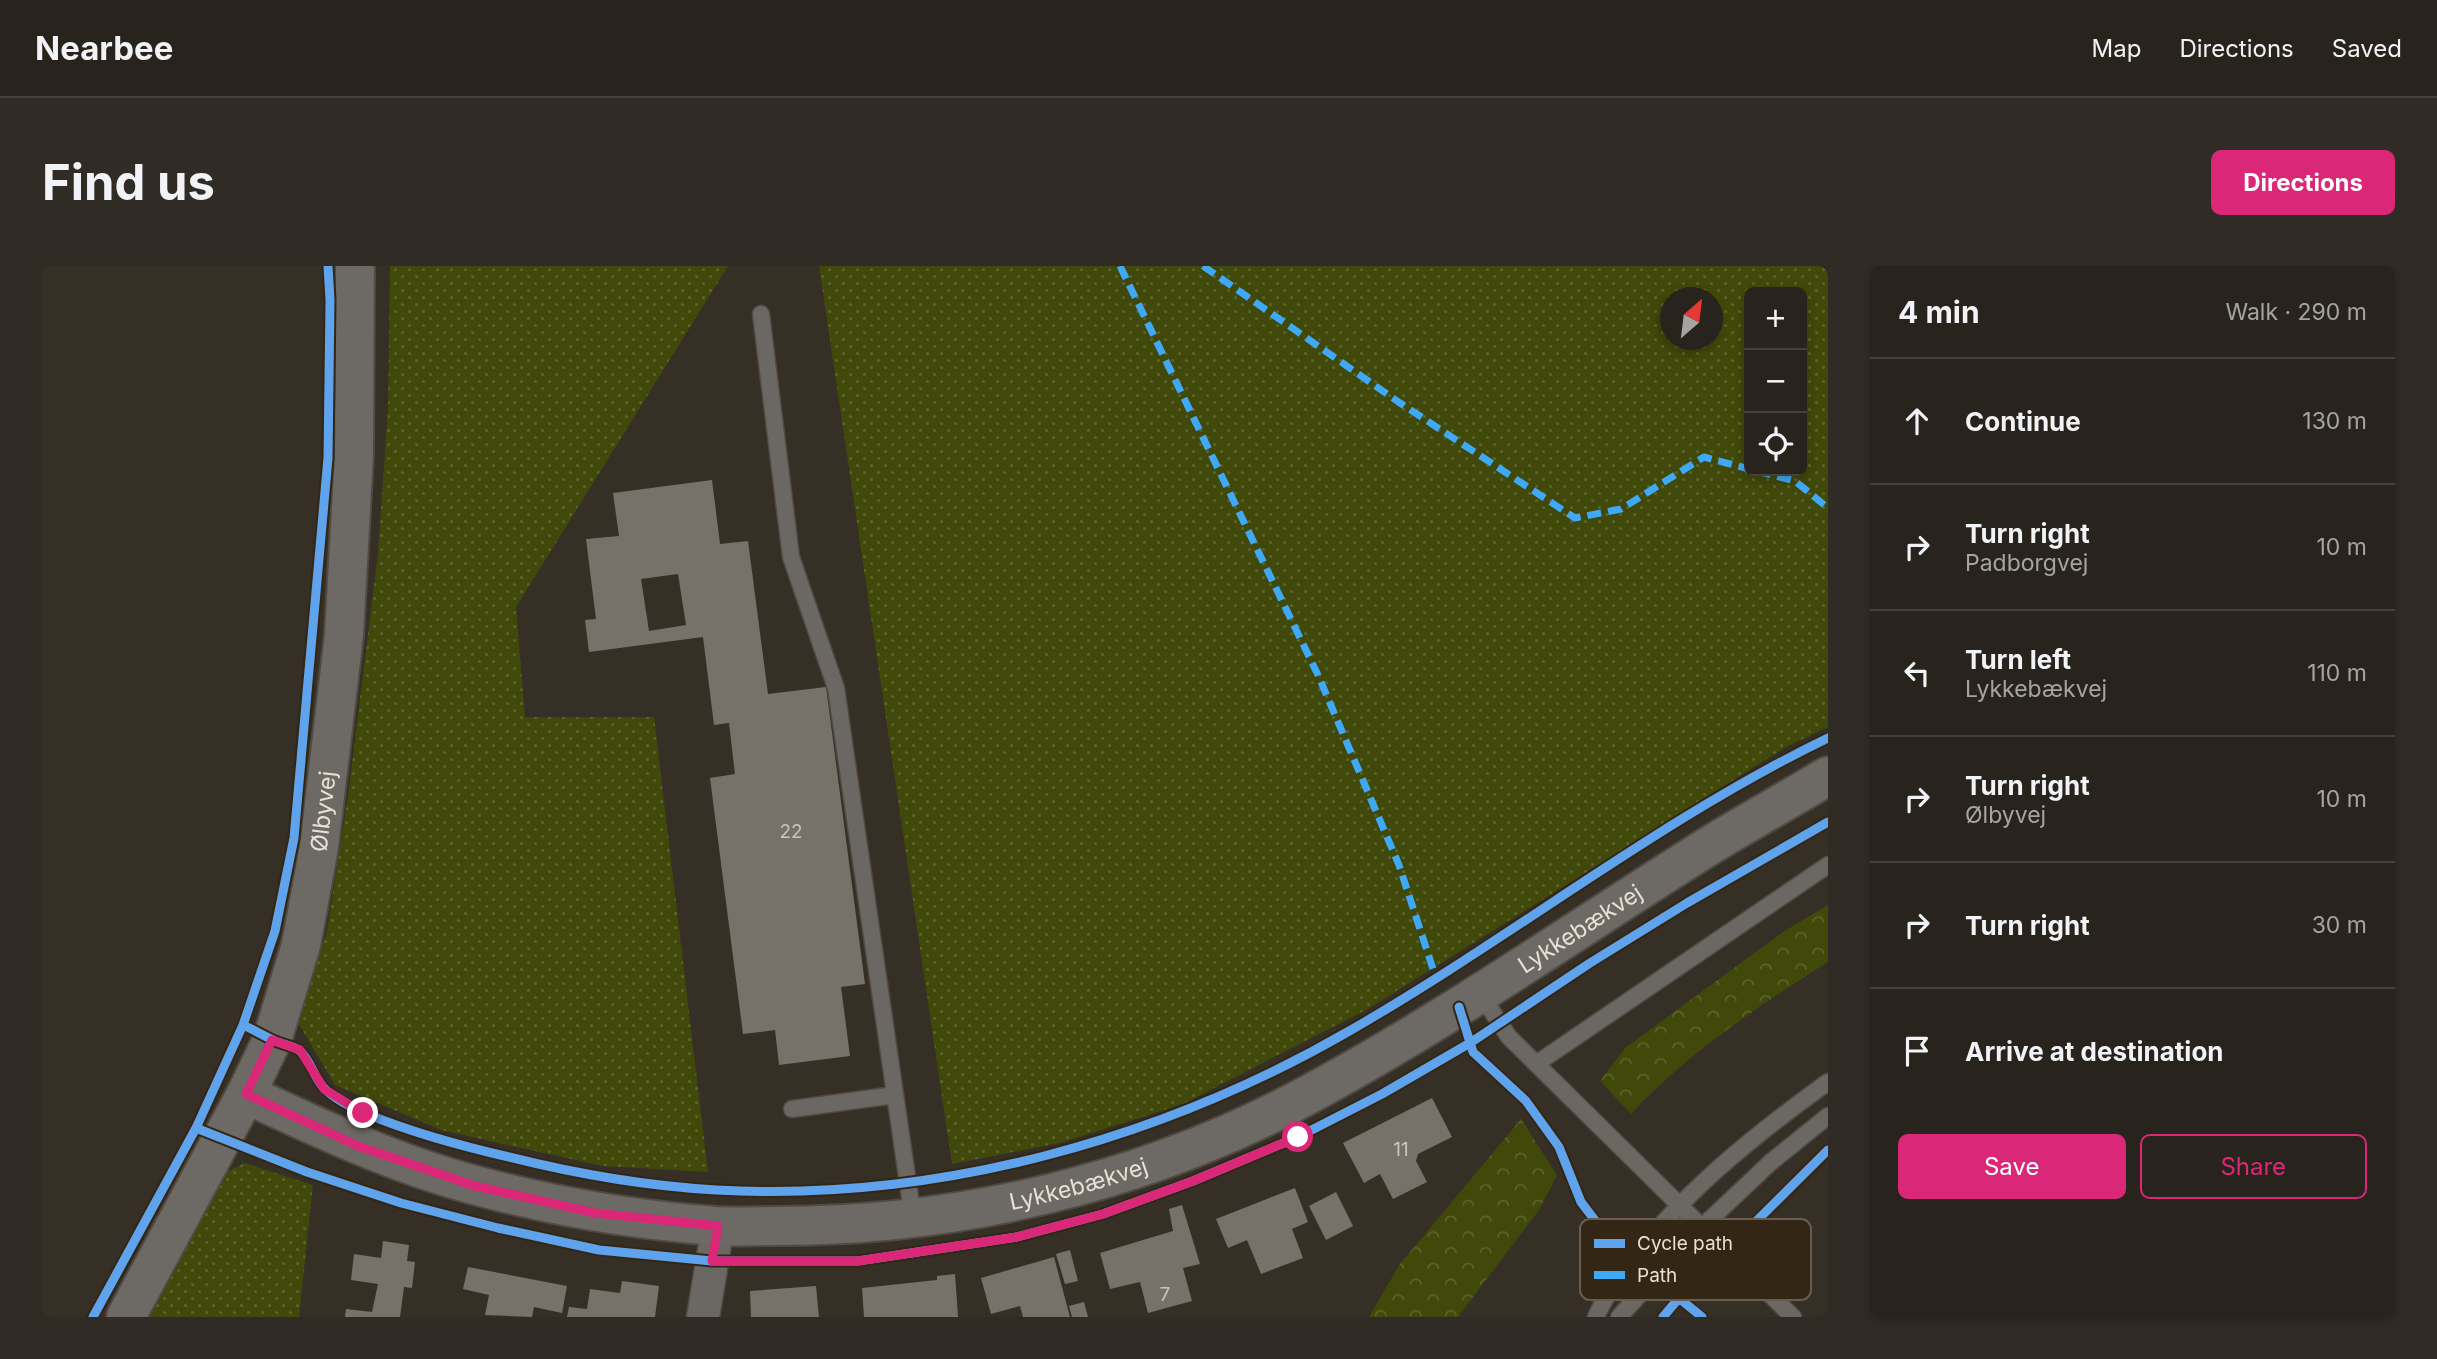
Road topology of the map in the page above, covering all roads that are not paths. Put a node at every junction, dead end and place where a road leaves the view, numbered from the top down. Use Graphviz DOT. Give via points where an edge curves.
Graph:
graph roads {
  1 [pos="355,266"];
  2 [pos="761,314"];
  3 [pos="1828,776"];
  4 [pos="1828,865"];
  5 [pos="1481,995"];
  6 [pos="1536,1064"];
  7 [pos="1828,1082"];
  8 [pos="246,1094"];
  9 [pos="895,1095"];
  10 [pos="792,1109"];
  11 [pos="1828,1116"];
  12 [pos="1679,1204"];
  13 [pos="913,1218"];
  14 [pos="1666,1219"];
  15 [pos="1694,1219"];
  16 [pos="1710,1219"];
  17 [pos="718,1226"];
  18 [pos="1603,1300"];
  19 [pos="1635,1300"];
  20 [pos="1776,1300"];
  21 [pos="126,1317"];
  22 [pos="703,1317"];
  23 [pos="1596,1317"];
  24 [pos="1619,1317"];
  25 [pos="1793,1317"];
  1 -- 8 [label="street, Ølbyvej" via="354,455 344,635 319,847 301,945 272,1040"];
  2 -- 9 [label="lane" via="791,557 836,688"];
  3 -- 5 [label="street, Lykkebækvej" via="1712,845"];
  4 -- 6 [label="lane"];
  5 -- 6 [label="lane" via="1509,1037"];
  5 -- 13 [label="street, Lykkebækvej" via="1304,1097 1194,1148 1079,1187 960,1213"];
  6 -- 12 [label="lane"];
  7 -- 12 [label="lane"];
  8 -- 17 [label="street, Lykkebækvej" via="358,1146 475,1186 595,1213"];
  8 -- 21 [label="street, Ølbyvej"];
  9 -- 10 [label="lane"];
  9 -- 13 [label="lane"];
  11 -- 16 [label="lane" via="1771,1161"];
  12 -- 14 [label="lane"];
  12 -- 15 [label="lane"];
  13 -- 17 [label="street, Lykkebækvej" via="839,1226"];
  17 -- 22 [label="street"];
  18 -- 23 [label="lane"];
  19 -- 24 [label="lane"];
  20 -- 25 [label="lane"];
}
